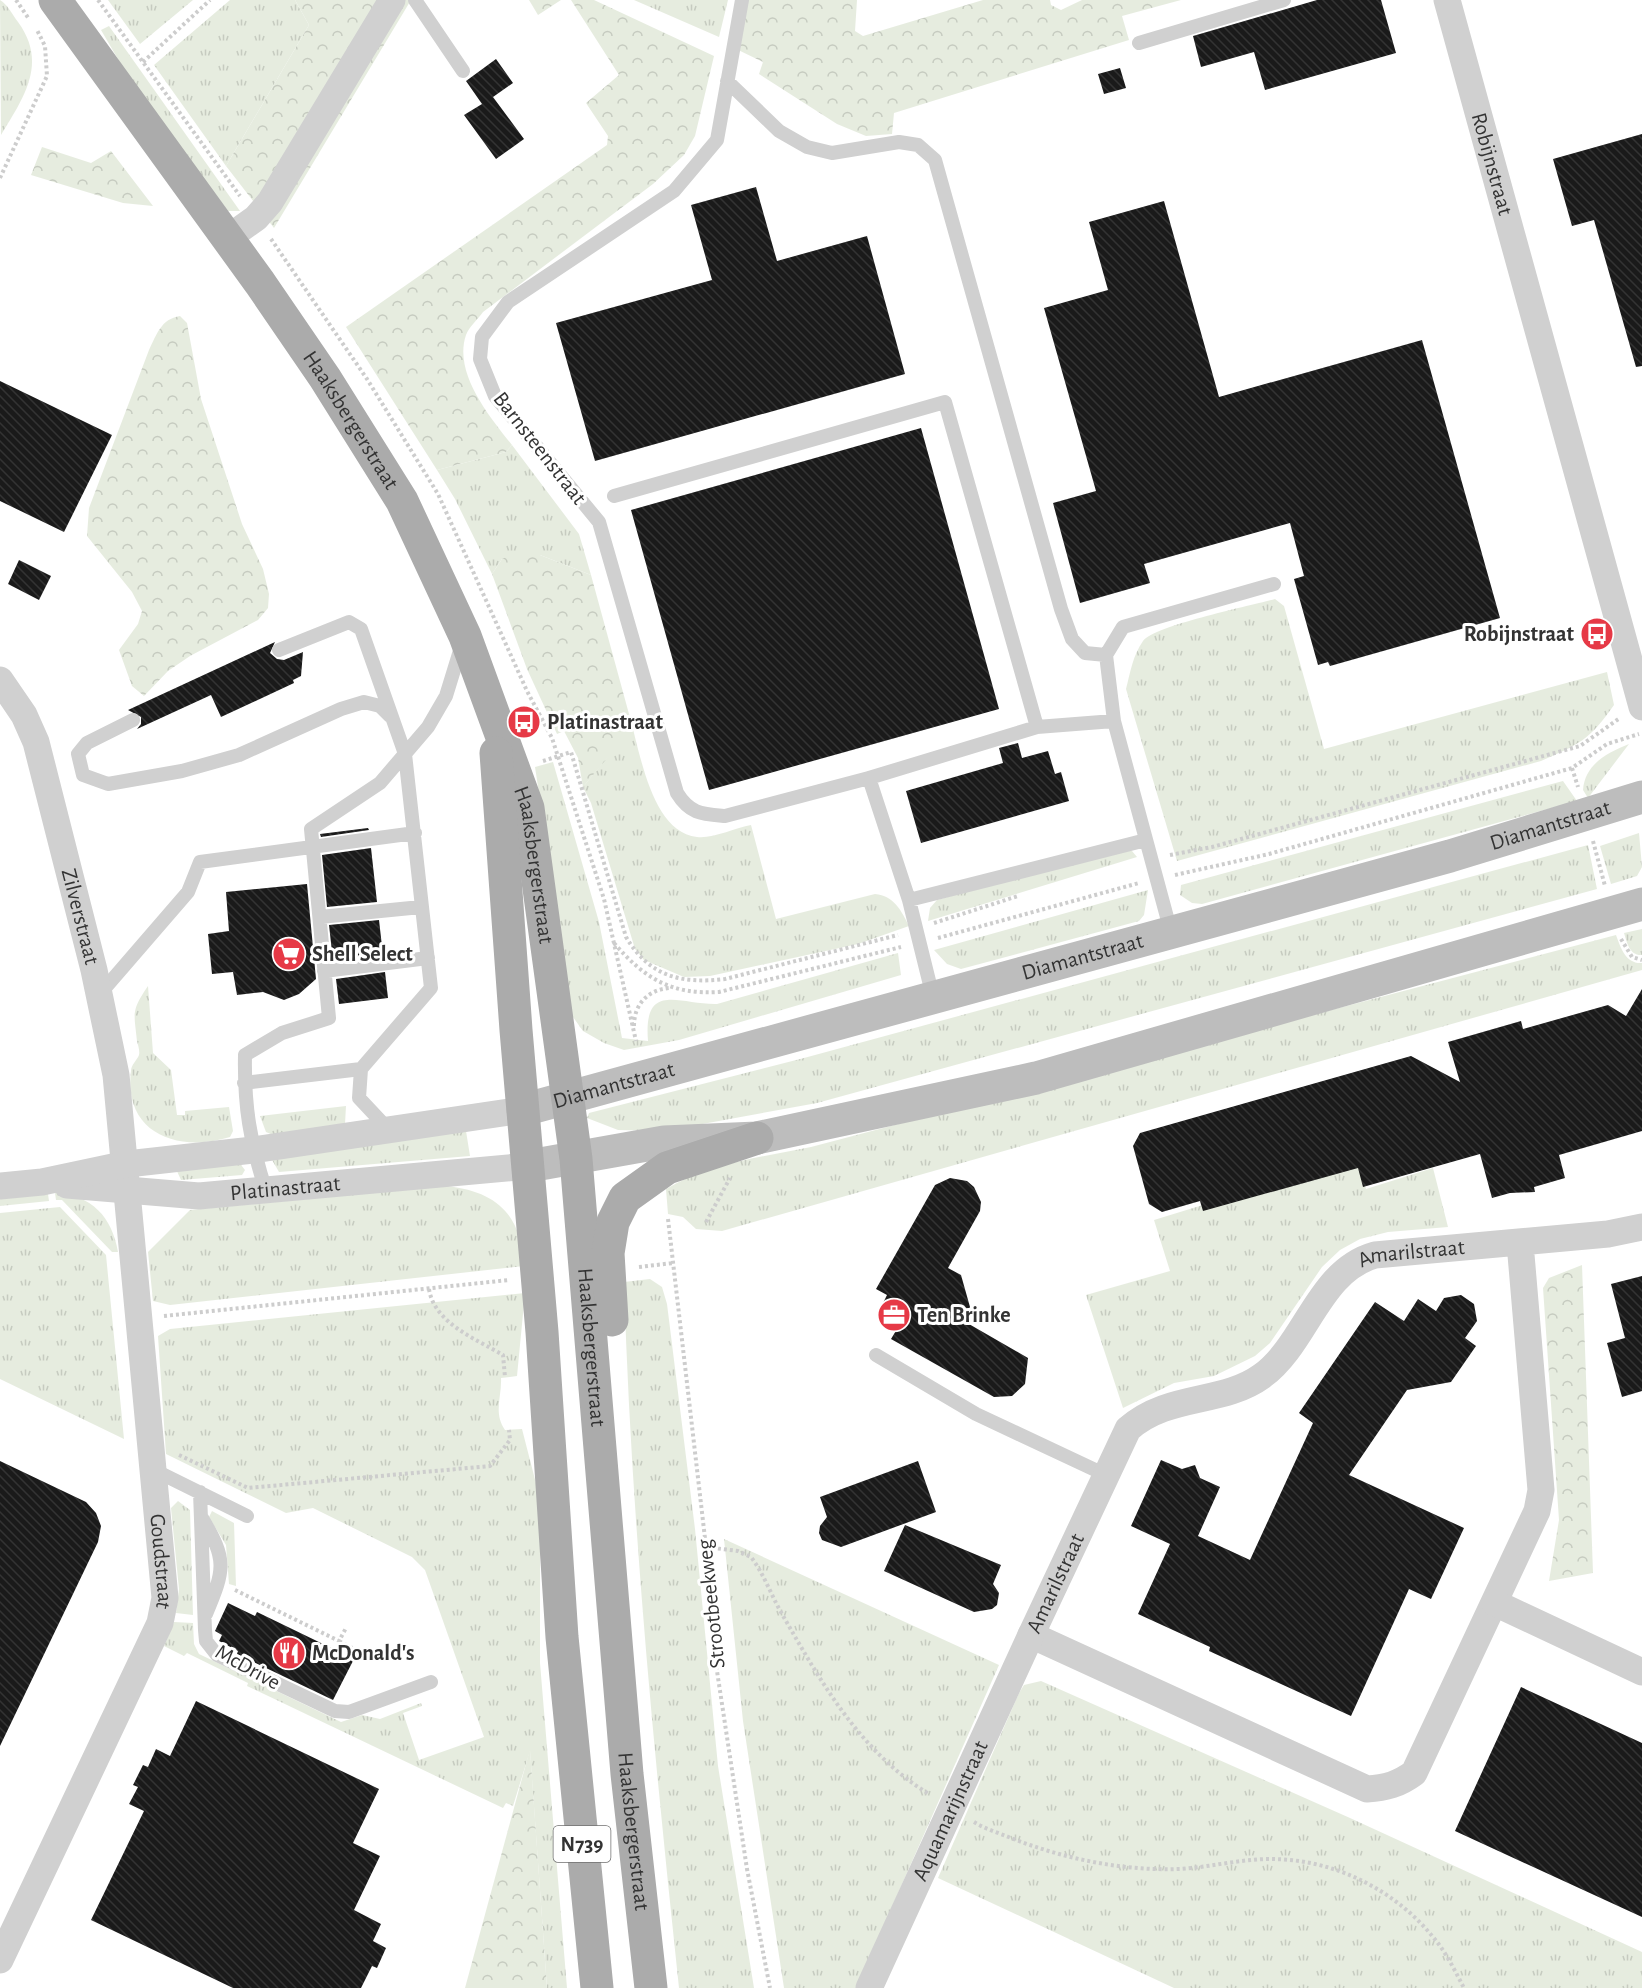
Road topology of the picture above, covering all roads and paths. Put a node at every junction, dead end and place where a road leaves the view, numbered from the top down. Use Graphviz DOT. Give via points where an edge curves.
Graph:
graph roads {
  1 [pos="16,0"];
  2 [pos="55,0"];
  3 [pos="98,0"];
  4 [pos="210,0"];
  5 [pos="392,0"];
  6 [pos="415,0"];
  7 [pos="742,0"];
  8 [pos="1284,0"];
  9 [pos="1447,0"];
  10 [pos="1139,43"];
  11 [pos="463,71"];
  12 [pos="727,81"];
  13 [pos="0,178"];
  14 [pos="228,238"];
  15 [pos="614,496"];
  16 [pos="1274,584"];
  17 [pos="465,636"];
  18 [pos="279,650"];
  19 [pos="1106,655"];
  20 [pos="0,680"];
  21 [pos="1633,712"];
  22 [pos="493,715"];
  23 [pos="392,718"];
  24 [pos="133,720"];
  25 [pos="1114,721"];
  26 [pos="1037,727"];
  27 [pos="1642,733"];
  28 [pos="552,738"];
  29 [pos="405,754"];
  30 [pos="558,756"];
  31 [pos="539,759"];
  32 [pos="1572,768"];
  33 [pos="869,778"];
  34 [pos="1642,797"];
  35 [pos="1586,813"];
  36 [pos="415,833"];
  37 [pos="1146,840"];
  38 [pos="314,845"];
  39 [pos="1161,857"];
  40 [pos="1156,879"];
  41 [pos="1024,894"];
  42 [pos="909,900"];
  43 [pos="421,907"];
  44 [pos="1627,909"];
  45 [pos="320,917"];
  46 [pos="1171,932"];
  47 [pos="918,936"];
  48 [pos="613,942"];
  49 [pos="428,958"];
  50 [pos="1642,960"];
  51 [pos="324,971"];
  52 [pos="671,987"];
  53 [pos="99,995"];
  54 [pos="933,998"];
  55 [pos="633,1032"];
  56 [pos="636,1041"];
  57 [pos="361,1069"];
  58 [pos="244,1083"];
  59 [pos="567,1099"];
  60 [pos="523,1110"];
  61 [pos="389,1130"];
  62 [pos="747,1142"];
  63 [pos="253,1150"];
  64 [pos="576,1159"];
  65 [pos="127,1164"];
  66 [pos="529,1166"];
  67 [pos="42,1182"];
  68 [pos="0,1186"];
  69 [pos="129,1191"];
  70 [pos="267,1191"];
  71 [pos="668,1219"];
  72 [pos="706,1222"];
  73 [pos="1642,1227"];
  74 [pos="1520,1243"];
  75 [pos="673,1263"];
  76 [pos="639,1267"];
  77 [pos="511,1280"];
  78 [pos="429,1289"];
  79 [pos="140,1319"];
  80 [pos="876,1355"];
  81 [pos="505,1377"];
  82 [pos="509,1430"];
  83 [pos="151,1442"];
  84 [pos="154,1470"];
  85 [pos="1106,1474"];
  86 [pos="200,1492"];
  87 [pos="247,1516"];
  88 [pos="706,1547"];
  89 [pos="612,1581"];
  90 [pos="1495,1603"];
  91 [pos="204,1619"];
  92 [pos="346,1628"];
  93 [pos="1031,1635"];
  94 [pos="339,1641"];
  95 [pos="358,1651"];
  96 [pos="1642,1672"];
  97 [pos="431,1682"];
  98 [pos="951,1807"];
  99 [pos="0,1960"];
  100 [pos="597,1988"];
  101 [pos="651,1988"];
  102 [pos="770,1988"];
  103 [pos="869,1988"];
  104 [pos="1464,1988"];
  1 -- 13 [label="path" via="45,46 47,76"];
  2 -- 14 [label="main road, Haaksbergerstraat"];
  3 -- 4 [label="path" via="143,62"];
  5 -- 14 [label="street" via="270,202 256,218"];
  6 -- 11 [label="lane"];
  7 -- 12 [label="lane, Barnsteenstraat"];
  8 -- 10 [label="lane"];
  9 -- 21 [label="street, Robijnstraat"];
  12 -- 19 [label="lane" via="780,131 807,147 832,153 899,142 918,145 935,160 1061,609 1072,639 1085,653"];
  12 -- 33 [label="lane, Barnsteenstraat" via="717,140 674,190 508,302 482,337 480,359 495,396 599,522 677,793 686,807 725,816"];
  14 -- 17 [label="main road, Haaksbergerstraat" via="326,378 397,492"];
  15 -- 26 [label="lane" via="945,402"];
  16 -- 19 [label="lane" via="1123,627"];
  17 -- 22 [label="main road, Haaksbergerstraat"];
  17 -- 29 [label="lane" via="446,696 428,727"];
  18 -- 23 [label="lane" via="349,622 361,629"];
  19 -- 25 [label="lane"];
  20 -- 53 [label="street, Zilverstraat" via="24,714 36,742"];
  21 -- 39 [label="path" via="1580,746 1212,847"];
  22 -- 59 [label="main road, Haaksbergerstraat" via="528,808"];
  22 -- 60 [label="main road, Haaksbergerstraat"];
  23 -- 24 [label="lane" via="380,706 364,702 239,755 182,771 108,784 82,775 78,754 87,742"];
  23 -- 29 [label="lane"];
  25 -- 26 [label="lane, Barnsteenstraat"];
  25 -- 37 [label="lane"];
  26 -- 33 [label="lane, Barnsteenstraat"];
  27 -- 32 [label="path" via="1607,744"];
  28 -- 30 [label="path"];
  29 -- 36 [label="lane"];
  29 -- 38 [label="lane" via="380,783 311,829"];
  30 -- 31 [label="path" via="540,762"];
  30 -- 47 [label="path" via="571,752 626,937 636,953 676,979 725,979"];
  30 -- 48 [label="path" via="604,899"];
  32 -- 35 [label="path"];
  32 -- 40 [label="path" via="1269,854"];
  33 -- 42 [label="lane"];
  34 -- 35 [label="main road, Diamantstraat"];
  35 -- 44 [label="path"];
  35 -- 46 [label="main road, Diamantstraat" via="1450,856"];
  36 -- 38 [label="lane"];
  36 -- 43 [label="lane"];
  37 -- 40 [label="lane"];
  37 -- 42 [label="lane"];
  38 -- 45 [label="lane"];
  38 -- 53 [label="lane" via="200,862 188,892"];
  40 -- 46 [label="lane"];
  40 -- 47 [label="path"];
  41 -- 47 [label="path"];
  42 -- 47 [label="lane"];
  43 -- 45 [label="lane"];
  43 -- 49 [label="lane"];
  44 -- 50 [label="path" via="1626,951"];
  44 -- 62 [label="main road" via="1036,1078"];
  45 -- 51 [label="lane"];
  46 -- 54 [label="main road, Diamantstraat"];
  47 -- 52 [label="path" via="719,992 697,993"];
  47 -- 54 [label="lane"];
  48 -- 52 [label="path" via="635,967"];
  48 -- 55 [label="path"];
  49 -- 51 [label="lane"];
  49 -- 57 [label="lane" via="431,988"];
  51 -- 58 [label="lane" via="329,1018 282,1033 245,1055"];
  52 -- 55 [label="path" via="646,996 634,1014"];
  53 -- 65 [label="street, Zilverstraat" via="116,1075"];
  54 -- 59 [label="main road, Diamantstraat"];
  55 -- 56 [label="path"];
  57 -- 58 [label="lane"];
  57 -- 61 [label="lane" via="359,1098"];
  58 -- 63 [label="lane"];
  59 -- 60 [label="main road, Diamantstraat"];
  59 -- 64 [label="main road, Haaksbergerstraat"];
  60 -- 61 [label="street, Platinastraat"];
  60 -- 66 [label="main road, Haaksbergerstraat"];
  61 -- 63 [label="street, Platinastraat"];
  62 -- 64 [label="main road" via="664,1142"];
  62 -- 72 [label="path"];
  62 -- 89 [label="main road" via="667,1168 626,1198 614,1222 608,1253 625,1520"];
  63 -- 65 [label="street, Platinastraat"];
  63 -- 70 [label="lane"];
  64 -- 66 [label="main road"];
  64 -- 89 [label="main road, Haaksbergerstraat"];
  65 -- 67 [label="street, Platinastraat"];
  65 -- 69 [label="street, Goudstraat"];
  66 -- 70 [label="street, Platinastraat"];
  66 -- 100 [label="main road, Haaksbergerstraat / N739" via="568,1701"];
  67 -- 68 [label="street, Platinastraat"];
  67 -- 69 [label="street, Platinastraat"];
  69 -- 70 [label="street, Platinastraat" via="199,1196"];
  69 -- 79 [label="street, Goudstraat"];
  71 -- 75 [label="path, Strootbeekweg"];
  73 -- 74 [label="street, Amarilstraat"];
  74 -- 85 [label="street, Amarilstraat" via="1375,1255 1358,1260 1342,1271 1276,1364 1262,1376 1242,1388 1155,1410 1140,1419 1128,1429"];
  74 -- 90 [label="street, Amarilstraat" via="1541,1490 1537,1511"];
  75 -- 76 [label="path"];
  75 -- 88 [label="path, Strootbeekweg"];
  77 -- 78 [label="path"];
  78 -- 79 [label="path"];
  78 -- 81 [label="path" via="431,1302 447,1320 502,1355"];
  79 -- 83 [label="street, Goudstraat"];
  80 -- 85 [label="lane" via="976,1414"];
  82 -- 83 [label="path" via="510,1440 490,1466 248,1488"];
  83 -- 84 [label="street, Goudstraat"];
  84 -- 86 [label="lane"];
  84 -- 99 [label="street, Goudstraat" via="165,1598 160,1623"];
  85 -- 93 [label="street, Amarilstraat"];
  86 -- 87 [label="lane"];
  86 -- 91 [label="lane, McDrive"];
  88 -- 98 [label="path" via="738,1551 751,1557 808,1659 863,1739 905,1779"];
  88 -- 102 [label="path, Strootbeekweg" via="717,1671 747,1869"];
  89 -- 101 [label="main road, Haaksbergerstraat / N739"];
  90 -- 93 [label="street, Amarilstraat" via="1414,1773 1401,1782 1367,1790"];
  90 -- 96 [label="street"];
  91 -- 94 [label="path" via="217,1620 235,1589"];
  91 -- 97 [label="lane, McDrive" via="206,1641 217,1655 335,1711 349,1712"];
  92 -- 94 [label="path"];
  93 -- 98 [label="street, Aquamarijnstraat"];
  94 -- 95 [label="path"];
  98 -- 103 [label="street, Aquamarijnstraat"];
  98 -- 104 [label="path" via="979,1825 1023,1843 1107,1865 1180,1869 1272,1859 1337,1870 1376,1886 1406,1910 1434,1938"];
}
